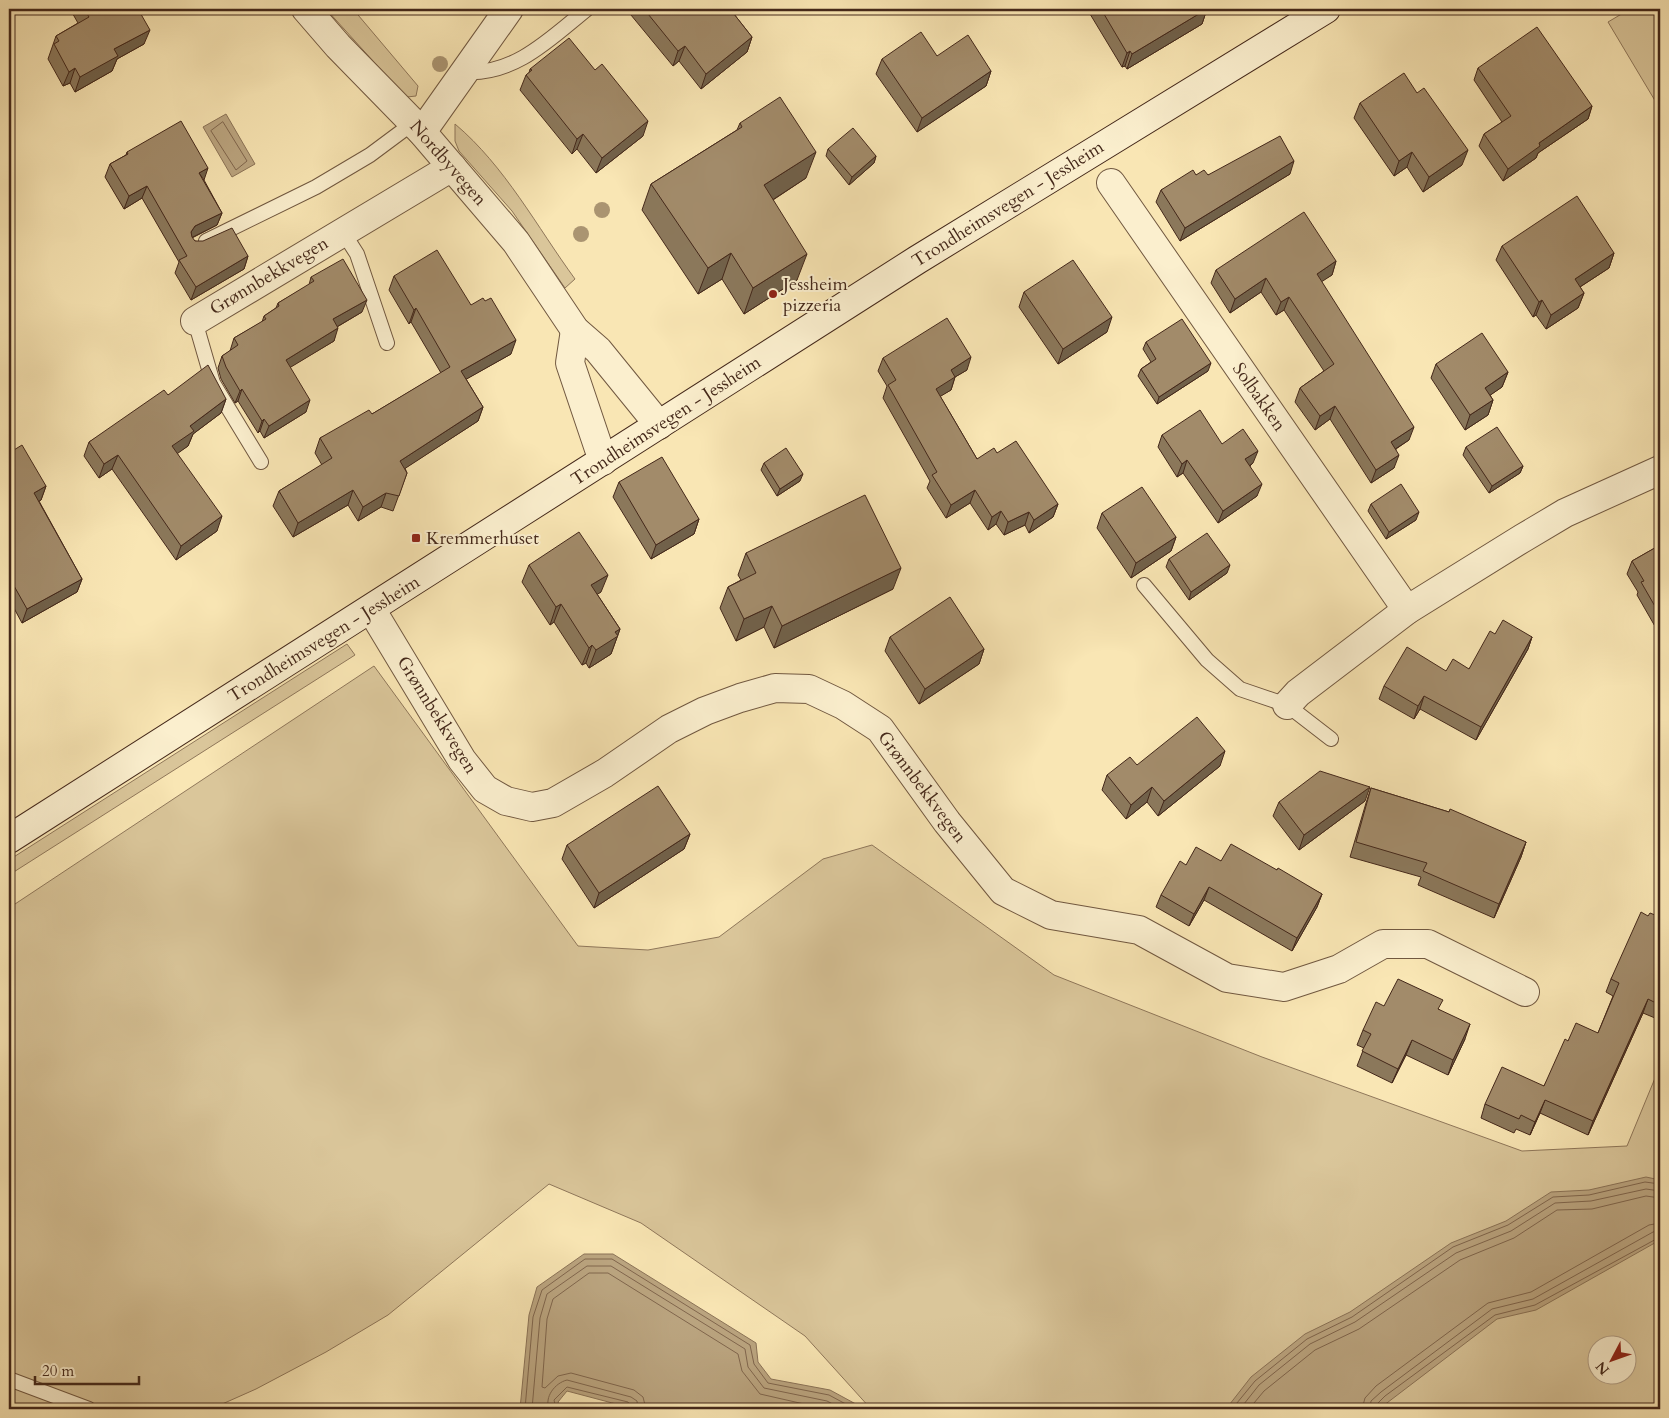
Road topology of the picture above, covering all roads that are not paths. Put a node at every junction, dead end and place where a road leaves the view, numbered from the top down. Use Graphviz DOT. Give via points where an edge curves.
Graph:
graph roads {
  1 [pos="306,9"];
  2 [pos="509,9"];
  3 [pos="587,9"];
  4 [pos="1326,9"];
  5 [pos="466,72"];
  6 [pos="418,128"];
  7 [pos="452,167"];
  8 [pos="1111,183"];
  9 [pos="343,232"];
  10 [pos="195,246"];
  11 [pos="195,321"];
  12 [pos="576,330"];
  13 [pos="387,342"];
  14 [pos="659,425"];
  15 [pos="603,461"];
  16 [pos="261,462"];
  17 [pos="1660,470"];
  18 [pos="1144,585"];
  19 [pos="372,609"];
  20 [pos="1407,610"];
  21 [pos="1287,705"];
  22 [pos="1331,739"];
  23 [pos="9,839"];
  24 [pos="1525,992"];
  25 [pos="9,1379"];
  26 [pos="89,1409"];
  1 -- 6 [label="street, Nordbyvegen"];
  2 -- 5 [label="street"];
  3 -- 5 [label="lane" via="519,62 500,69"];
  4 -- 14 [label="street, Trondheimsvegen - Jessheim" via="933,250"];
  5 -- 6 [label="street"];
  6 -- 7 [label="street, Nordbyvegen"];
  6 -- 10 [label="lane" via="316,187"];
  7 -- 9 [label="street, Grønnbekkvegen"];
  7 -- 12 [label="street, Nordbyvegen" via="516,242"];
  8 -- 20 [label="street, Solbakken"];
  9 -- 11 [label="street, Grønnbekkvegen"];
  9 -- 13 [label="lane" via="357,254"];
  11 -- 16 [label="lane, Grønnbekkvegen" via="214,383"];
  12 -- 14 [label="street, Nordbyvegen" via="598,350"];
  12 -- 15 [label="street" via="570,363"];
  14 -- 15 [label="street, Trondheimsvegen - Jessheim"];
  15 -- 19 [label="street, Trondheimsvegen - Jessheim"];
  17 -- 20 [label="street" via="1564,513"];
  18 -- 21 [label="lane" via="1207,660 1240,689"];
  19 -- 23 [label="street, Trondheimsvegen - Jessheim"];
  19 -- 24 [label="street, Grønnbekkvegen" via="462,760 485,789 506,801 532,807 552,803 605,773 669,729 705,711 775,688 809,689 880,728 947,822 1002,891 1051,915 1139,930 1227,978 1284,987 1340,969 1383,944 1428,944"];
  20 -- 21 [label="street" via="1298,693"];
  21 -- 22 [label="lane"];
  25 -- 26 [label="lane"];
}
